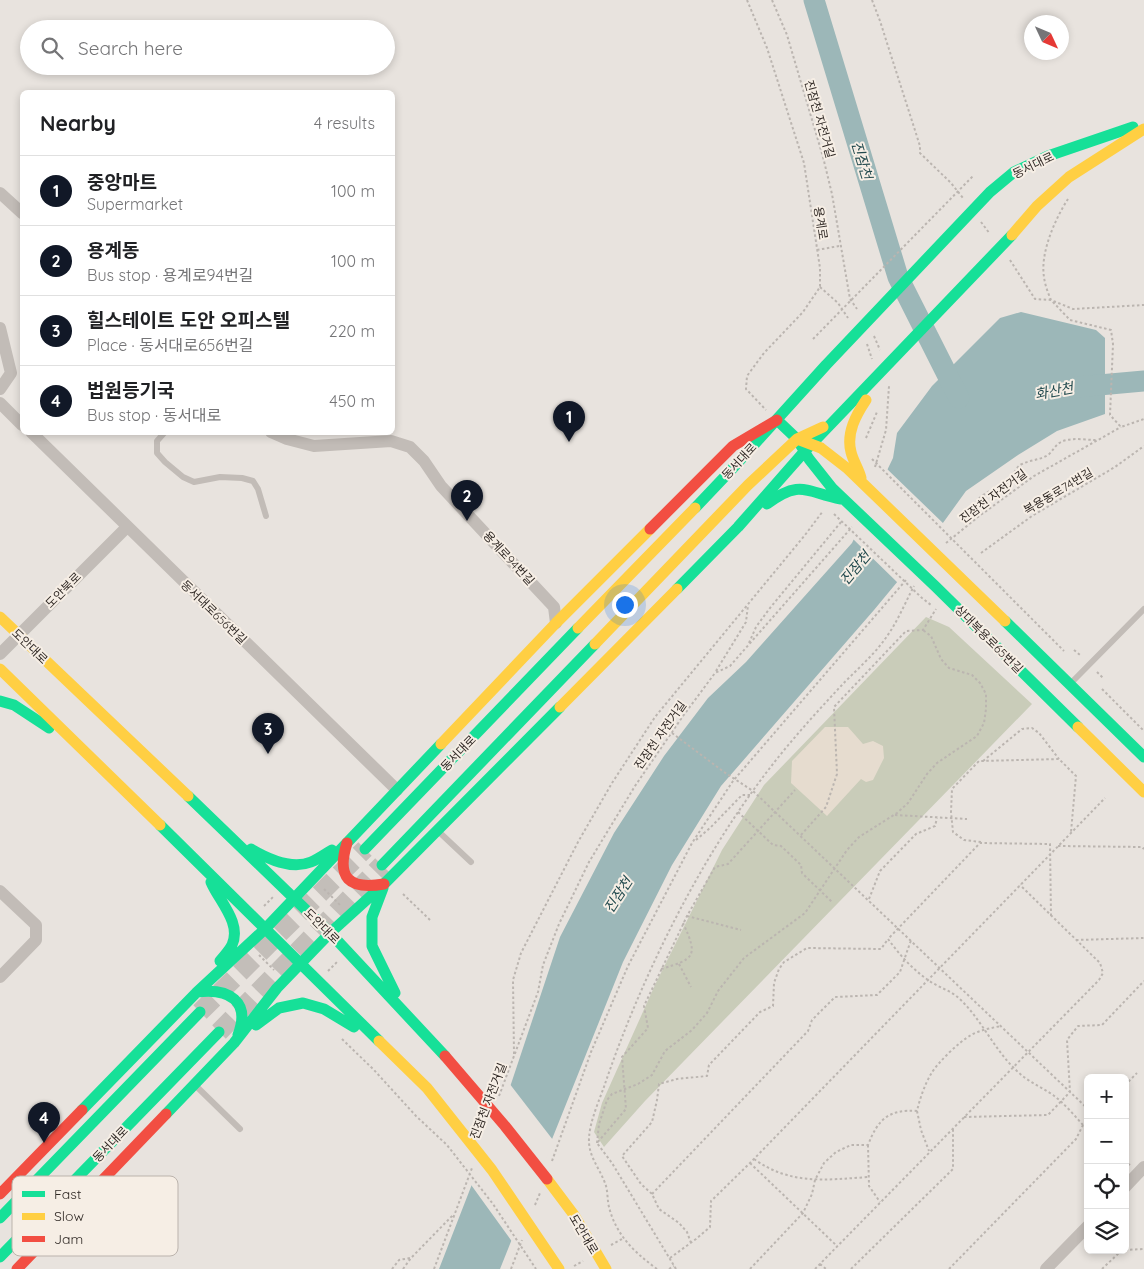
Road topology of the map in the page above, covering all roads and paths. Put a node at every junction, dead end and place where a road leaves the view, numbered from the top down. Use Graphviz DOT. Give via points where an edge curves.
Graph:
graph roads {
  1 [pos="747,0"];
  2 [pos="772,0"];
  3 [pos="1144,123"];
  4 [pos="1144,129"];
  5 [pos="974,175"];
  6 [pos="0,193"];
  7 [pos="1073,194"];
  8 [pos="20,211"];
  9 [pos="840,246"];
  10 [pos="817,250"];
  11 [pos="820,286"];
  12 [pos="1144,305"];
  13 [pos="861,314"];
  14 [pos="849,319"];
  15 [pos="0,328"];
  16 [pos="871,328"];
  17 [pos="813,339"];
  18 [pos="863,339"];
  19 [pos="1113,344"];
  20 [pos="882,354"];
  21 [pos="873,362"];
  22 [pos="880,372"];
  23 [pos="889,384"];
  24 [pos="0,390"];
  25 [pos="0,403"];
  26 [pos="877,404"];
  27 [pos="1144,419"];
  28 [pos="777,420"];
  29 [pos="833,422"];
  30 [pos="20,423"];
  31 [pos="1120,426"];
  32 [pos="34,435"];
  33 [pos="162,435"];
  34 [pos="278,435"];
  35 [pos="797,440"];
  36 [pos="1098,440"];
  37 [pos="864,443"];
  38 [pos="1144,446"];
  39 [pos="809,448"];
  40 [pos="867,455"];
  41 [pos="873,472"];
  42 [pos="861,482"];
  43 [pos="829,498"];
  44 [pos="830,510"];
  45 [pos="266,516"];
  46 [pos="978,517"];
  47 [pos="842,520"];
  48 [pos="853,525"];
  49 [pos="738,526"];
  50 [pos="127,527"];
  51 [pos="944,544"];
  52 [pos="982,553"];
  53 [pos="908,577"];
  54 [pos="917,581"];
  55 [pos="748,605"];
  56 [pos="1144,609"];
  57 [pos="0,617"];
  58 [pos="556,623"];
  59 [pos="923,630"];
  60 [pos="18,635"];
  61 [pos="747,646"];
  62 [pos="1064,650"];
  63 [pos="1074,650"];
  64 [pos="0,654"];
  65 [pos="1080,655"];
  66 [pos="0,669"];
  67 [pos="1097,672"];
  68 [pos="715,673"];
  69 [pos="1104,679"];
  70 [pos="1070,684"];
  71 [pos="1102,689"];
  72 [pos="0,701"];
  73 [pos="1144,731"];
  74 [pos="672,733"];
  75 [pos="86,753"];
  76 [pos="1144,757"];
  77 [pos="1059,759"];
  78 [pos="983,761"];
  79 [pos="734,778"];
  80 [pos="397,790"];
  81 [pos="753,790"];
  82 [pos="795,790"];
  83 [pos="1144,792"];
  84 [pos="750,795"];
  85 [pos="1105,798"];
  86 [pos="776,811"];
  87 [pos="738,812"];
  88 [pos="893,815"];
  89 [pos="937,818"];
  90 [pos="952,818"];
  91 [pos="967,819"];
  92 [pos="437,830"];
  93 [pos="758,831"];
  94 [pos="1071,833"];
  95 [pos="801,835"];
  96 [pos="233,838"];
  97 [pos="694,841"];
  98 [pos="348,842"];
  99 [pos="983,843"];
  100 [pos="1058,846"];
  101 [pos="365,849"];
  102 [pos="1144,849"];
  103 [pos="1050,854"];
  104 [pos="471,862"];
  105 [pos="382,864"];
  106 [pos="835,868"];
  107 [pos="206,870"];
  108 [pos="313,878"];
  109 [pos="384,884"];
  110 [pos="1020,885"];
  111 [pos="283,887"];
  112 [pos="820,890"];
  113 [pos="0,891"];
  114 [pos="404,894"];
  115 [pos="295,898"];
  116 [pos="869,900"];
  117 [pos="833,903"];
  118 [pos="350,915"];
  119 [pos="253,916"];
  120 [pos="687,916"];
  121 [pos="1051,916"];
  122 [pos="430,920"];
  123 [pos="683,923"];
  124 [pos="265,929"];
  125 [pos="899,929"];
  126 [pos="740,930"];
  127 [pos="330,933"];
  128 [pos="1144,938"];
  129 [pos="888,939"];
  130 [pos="911,940"];
  131 [pos="1076,940"];
  132 [pos="249,945"];
  133 [pos="348,951"];
  134 [pos="904,960"];
  135 [pos="300,964"];
  136 [pos="679,964"];
  137 [pos="940,968"];
  138 [pos="661,969"];
  139 [pos="0,977"];
  140 [pos="285,980"];
  141 [pos="928,981"];
  142 [pos="1144,981"];
  143 [pos="318,982"];
  144 [pos="691,986"];
  145 [pos="197,992"];
  146 [pos="405,1011"];
  147 [pos="200,1012"];
  148 [pos="1001,1026"];
  149 [pos="983,1030"];
  150 [pos="219,1032"];
  151 [pos="342,1040"];
  152 [pos="234,1043"];
  153 [pos="383,1044"];
  154 [pos="1028,1052"];
  155 [pos="514,1056"];
  156 [pos="1013,1067"];
  157 [pos="1137,1073"];
  158 [pos="1129,1081"];
  159 [pos="194,1084"];
  160 [pos="625,1089"];
  161 [pos="1070,1092"];
  162 [pos="499,1097"];
  163 [pos="1061,1102"];
  164 [pos="1084,1105"];
  165 [pos="917,1110"];
  166 [pos="964,1117"];
  167 [pos="1083,1125"];
  168 [pos="952,1128"];
  169 [pos="240,1129"];
  170 [pos="597,1143"];
  171 [pos="868,1145"];
  172 [pos="929,1152"];
  173 [pos="754,1159"];
  174 [pos="750,1162"];
  175 [pos="1144,1167"];
  176 [pos="472,1168"];
  177 [pos="549,1168"];
  178 [pos="18,1176"];
  179 [pos="41,1176"];
  180 [pos="79,1176"];
  181 [pos="106,1176"];
  182 [pos="868,1177"];
  183 [pos="815,1180"];
  184 [pos="12,1182"];
  185 [pos="1129,1183"];
  186 [pos="542,1186"];
  187 [pos="0,1194"];
  188 [pos="652,1194"];
  189 [pos="880,1203"];
  190 [pos="535,1205"];
  191 [pos="12,1206"];
  192 [pos="803,1213"];
  193 [pos="454,1214"];
  194 [pos="0,1218"];
  195 [pos="1084,1230"];
  196 [pos="525,1232"];
  197 [pos="623,1238"];
  198 [pos="691,1243"];
  199 [pos="614,1244"];
  200 [pos="12,1245"];
  201 [pos="838,1246"];
  202 [pos="1144,1249"];
  203 [pos="1129,1250"];
  204 [pos="1119,1254"];
  205 [pos="29,1256"];
  206 [pos="0,1257"];
  207 [pos="411,1258"];
  208 [pos="670,1258"];
  209 [pos="820,1264"];
  210 [pos="674,1266"];
  211 [pos="17,1269"];
  212 [pos="392,1269"];
  213 [pos="403,1269"];
  214 [pos="434,1269"];
  215 [pos="511,1269"];
  216 [pos="536,1269"];
  217 [pos="559,1269"];
  218 [pos="606,1269"];
  219 [pos="657,1269"];
  220 [pos="669,1269"];
  221 [pos="676,1269"];
  222 [pos="750,1269"];
  223 [pos="815,1269"];
  224 [pos="826,1269"];
  225 [pos="851,1269"];
  226 [pos="949,1269"];
  227 [pos="1046,1269"];
  228 [pos="1102,1269"];
  1 -- 10 [label="path, 용계로" via="767,48 804,163"];
  2 -- 9 [label="path, 진잠천 자전거길" via="786,35 823,157"];
  3 -- 28 [label="street, 동서대로" via="1048,156 1014,172 990,192"];
  4 -- 22 [label="street" via="1069,177 1037,206"];
  5 -- 17 [label="path"];
  6 -- 8 [label="street"];
  7 -- 12 [label="path" via="1059,216 1044,254 1044,278 1051,300 1073,309"];
  9 -- 10 [label="path"];
  9 -- 13 [label="path, 진잠천 자전거길" via="850,299"];
  10 -- 11 [label="path, 용계로"];
  11 -- 14 [label="path"];
  11 -- 28 [label="path" via="803,312 747,376 746,389"];
  15 -- 24 [label="street" via="11,373"];
  16 -- 20 [label="path"];
  18 -- 21 [label="path"];
  19 -- 31 [label="path" via="1110,415"];
  22 -- 29 [label="street"];
  22 -- 42 [label="street" via="851,426 851,452 860,470"];
  23 -- 41 [label="path" via="886,430"];
  25 -- 30 [label="street"];
  26 -- 37 [label="path" via="877,413"];
  27 -- 31 [label="path, 진잠천 자전거길"];
  28 -- 35 [label="street, 상대복용로65번길"];
  28 -- 58 [label="street" via="733,446"];
  28 -- 101 [label="street, 동서대로"];
  29 -- 35 [label="street, 동서대로"];
  29 -- 39 [label="street"];
  31 -- 36 [label="path, 진잠천 자전거길"];
  32 -- 50 [label="street, 동서대로656번길"];
  33 -- 45 [label="lane" via="157,441 157,452 183,478 194,482 220,477 253,481"];
  34 -- 58 [label="street, 용계로94번길" via="314,446 391,441 410,447 554,607"];
  35 -- 39 [label="street, 상대복용로65번길"];
  35 -- 105 [label="street, 동서대로" via="741,492"];
  36 -- 46 [label="path, 진잠천 자전거길" via="1034,476"];
  36 -- 46 [label="path" via="1063,441 1045,456 1020,465 1010,480 989,490 979,500 976,506"];
  38 -- 52 [label="path, 복용동로74번길" via="1116,467 1032,516"];
  39 -- 42 [label="street, 상대복용로65번길" via="821,448"];
  39 -- 43 [label="street, 상대복용로65번길"];
  39 -- 49 [label="street"];
  40 -- 62 [label="path"];
  42 -- 70 [label="street, 상대복용로65번길"];
  43 -- 49 [label="street" via="818,492 796,488 774,498"];
  43 -- 55 [label="path" via="805,535"];
  43 -- 83 [label="street, 상대복용로65번길" via="844,500"];
  44 -- 59 [label="path" via="936,609"];
  46 -- 51 [label="path, 진잠천 자전거길"];
  47 -- 61 [label="path" via="770,608"];
  48 -- 61 [label="path, 진잠천 자전거길"];
  49 -- 92 [label="street"];
  50 -- 60 [label="street, 도안북로"];
  50 -- 80 [label="street, 동서대로656번길"];
  53 -- 79 [label="path"];
  54 -- 81 [label="path" via="885,639 820,709"];
  55 -- 68 [label="path" via="746,622"];
  55 -- 155 [label="path" via="655,717 612,783 538,918 521,953 513,980"];
  56 -- 70 [label="lane"];
  57 -- 60 [label="street, 도안대로"];
  58 -- 80 [label="street"];
  59 -- 88 [label="path" via="931,636 941,659 949,668 972,675 980,683 986,694 984,723 977,736 937,763 908,803"];
  59 -- 95 [label="path" via="906,631 834,707 837,774 826,807"];
  60 -- 64 [label="street, 도안북로"];
  60 -- 96 [label="street, 도안대로"];
  61 -- 68 [label="path, 진잠천 자전거길" via="730,666"];
  63 -- 65 [label="path"];
  66 -- 75 [label="street"];
  67 -- 69 [label="path"];
  68 -- 74 [label="path, 진잠천 자전거길"];
  70 -- 76 [label="street, 상대복용로65번길"];
  71 -- 73 [label="path"];
  72 -- 75 [label="street" via="14,705"];
  74 -- 79 [label="path"];
  74 -- 155 [label="path, 진잠천 자전거길" via="635,786 585,871 559,924"];
  75 -- 107 [label="street"];
  77 -- 78 [label="path"];
  77 -- 78 [label="path" via="1032,728 1022,729"];
  77 -- 94 [label="path" via="1076,776"];
  78 -- 90 [label="path" via="952,789"];
  79 -- 81 [label="path"];
  79 -- 97 [label="path"];
  80 -- 98 [label="street"];
  81 -- 84 [label="path"];
  81 -- 86 [label="path"];
  82 -- 86 [label="path"];
  84 -- 87 [label="path"];
  84 -- 97 [label="path" via="742,795"];
  85 -- 94 [label="path"];
  86 -- 93 [label="path"];
  86 -- 95 [label="path"];
  87 -- 93 [label="path"];
  87 -- 197 [label="path" via="668,935 635,1007 593,1120 590,1152 606,1184 609,1207"];
  88 -- 89 [label="path"];
  88 -- 106 [label="path" via="859,837"];
  89 -- 90 [label="path"];
  89 -- 116 [label="path" via="935,826 916,834 880,871"];
  90 -- 91 [label="path"];
  90 -- 99 [label="path" via="953,832 964,840"];
  92 -- 104 [label="lane"];
  92 -- 109 [label="street"];
  93 -- 112 [label="path" via="795,858 802,873"];
  93 -- 120 [label="path" via="728,864 715,867"];
  94 -- 100 [label="path"];
  95 -- 106 [label="path"];
  96 -- 98 [label="street" via="253,851 286,864 308,863"];
  96 -- 111 [label="street, 도안대로"];
  97 -- 177 [label="path" via="628,966 591,1052"];
  98 -- 108 [label="street"];
  98 -- 109 [label="street" via="341,866 348,880 361,888"];
  99 -- 103 [label="path" via="1050,844"];
  99 -- 125 [label="path"];
  100 -- 102 [label="path"];
  100 -- 103 [label="path"];
  103 -- 110 [label="path"];
  103 -- 121 [label="path"];
  106 -- 112 [label="path"];
  106 -- 116 [label="path"];
  107 -- 119 [label="street"];
  107 -- 145 [label="street" via="235,932 233,943"];
  108 -- 115 [label="street"];
  108 -- 118 [label="path"];
  109 -- 118 [label="street"];
  109 -- 146 [label="street" via="372,917 372,946"];
  110 -- 121 [label="path"];
  110 -- 137 [label="path"];
  111 -- 115 [label="street, 도안대로"];
  111 -- 119 [label="path"];
  112 -- 117 [label="path"];
  112 -- 160 [label="path" via="805,913 744,958 718,990 707,1013 692,1030 664,1051 652,1075"];
  113 -- 139 [label="street" via="36,925 36,940"];
  114 -- 122 [label="path"];
  115 -- 124 [label="street"];
  115 -- 127 [label="street, 도안대로"];
  116 -- 125 [label="path"];
  118 -- 127 [label="street"];
  119 -- 124 [label="street"];
  120 -- 123 [label="path"];
  120 -- 126 [label="path"];
  121 -- 131 [label="path"];
  123 -- 136 [label="path" via="692,950 690,957"];
  123 -- 138 [label="path"];
  124 -- 132 [label="street"];
  124 -- 135 [label="street"];
  125 -- 129 [label="path"];
  125 -- 130 [label="path"];
  127 -- 133 [label="street, 도안대로"];
  127 -- 135 [label="street"];
  128 -- 131 [label="path"];
  129 -- 134 [label="path"];
  129 -- 188 [label="path" via="881,949 807,948 792,956 779,969 774,983 773,1006 760,1012 708,1065 707,1076 659,1084 652,1122 622,1156"];
  130 -- 134 [label="path"];
  130 -- 137 [label="path"];
  131 -- 154 [label="path" via="1100,963 1102,974"];
  132 -- 140 [label="path"];
  132 -- 145 [label="street"];
  133 -- 143 [label="path"];
  133 -- 146 [label="street, 도안대로"];
  134 -- 141 [label="path"];
  134 -- 188 [label="path" via="900,972 877,995 835,998 812,1020 808,1031"];
  135 -- 140 [label="street"];
  135 -- 143 [label="street"];
  136 -- 138 [label="path"];
  136 -- 144 [label="path"];
  137 -- 141 [label="path"];
  137 -- 148 [label="path"];
  138 -- 160 [label="path" via="644,1006 648,1028 622,1057"];
  140 -- 152 [label="street"];
  141 -- 149 [label="path" via="954,995 973,1013"];
  141 -- 173 [label="path"];
  142 -- 161 [label="path" via="1102,1025 1078,1026 1067,1040"];
  143 -- 153 [label="street"];
  145 -- 152 [label="street" via="226,992 240,1005 243,1016"];
  145 -- 178 [label="street"];
  146 -- 218 [label="street, 도안대로" via="505,1125 570,1210"];
  147 -- 179 [label="street"];
  148 -- 149 [label="path"];
  148 -- 154 [label="path"];
  149 -- 156 [label="path"];
  149 -- 165 [label="path" via="970,1035 931,1073"];
  150 -- 180 [label="street, 동서대로"];
  151 -- 216 [label="path" via="448,1145"];
  152 -- 153 [label="street" via="279,1008 303,1003 324,1009"];
  152 -- 159 [label="street"];
  153 -- 217 [label="street" via="456,1123 515,1202"];
  154 -- 156 [label="path"];
  154 -- 161 [label="path"];
  155 -- 162 [label="path, 진잠천 자전거길"];
  156 -- 163 [label="path"];
  156 -- 166 [label="path"];
  157 -- 158 [label="path"];
  159 -- 169 [label="lane"];
  159 -- 181 [label="street"];
  160 -- 170 [label="path" via="626,1109"];
  160 -- 170 [label="path" via="612,1094 607,1100"];
  161 -- 163 [label="path"];
  161 -- 164 [label="path"];
  163 -- 166 [label="path" via="1048,1116"];
  163 -- 167 [label="path"];
  165 -- 171 [label="path" via="887,1115"];
  165 -- 172 [label="path"];
  166 -- 168 [label="path"];
  167 -- 226 [label="path" via="1076,1139"];
  168 -- 172 [label="path"];
  168 -- 225 [label="path" via="953,1168"];
  170 -- 208 [label="path"];
  171 -- 182 [label="path"];
  171 -- 183 [label="path" via="851,1146 836,1152 824,1163"];
  172 -- 189 [label="path"];
  173 -- 174 [label="path"];
  173 -- 183 [label="path" via="776,1173"];
  174 -- 192 [label="path"];
  174 -- 198 [label="path" via="711,1201 710,1227"];
  175 -- 185 [label="street"];
  176 -- 193 [label="path"];
  182 -- 183 [label="path"];
  182 -- 189 [label="path"];
  183 -- 192 [label="path"];
  184 -- 187 [label="street"];
  186 -- 190 [label="path"];
  188 -- 198 [label="path" via="659,1209 679,1223"];
  189 -- 201 [label="path"];
  191 -- 194 [label="street"];
  192 -- 201 [label="path"];
  192 -- 222 [label="path"];
  193 -- 207 [label="path"];
  193 -- 214 [label="path"];
  195 -- 227 [label="street"];
  196 -- 215 [label="path"];
  197 -- 199 [label="path"];
  197 -- 219 [label="path"];
  198 -- 208 [label="path"];
  200 -- 206 [label="street, 동서대로"];
  201 -- 209 [label="path"];
  202 -- 203 [label="path"];
  204 -- 228 [label="path"];
  205 -- 211 [label="street"];
  207 -- 212 [label="path" via="399,1260"];
  207 -- 213 [label="path"];
  208 -- 210 [label="path"];
  209 -- 223 [label="path"];
  209 -- 224 [label="path"];
  210 -- 220 [label="path"];
  210 -- 221 [label="path"];
}
